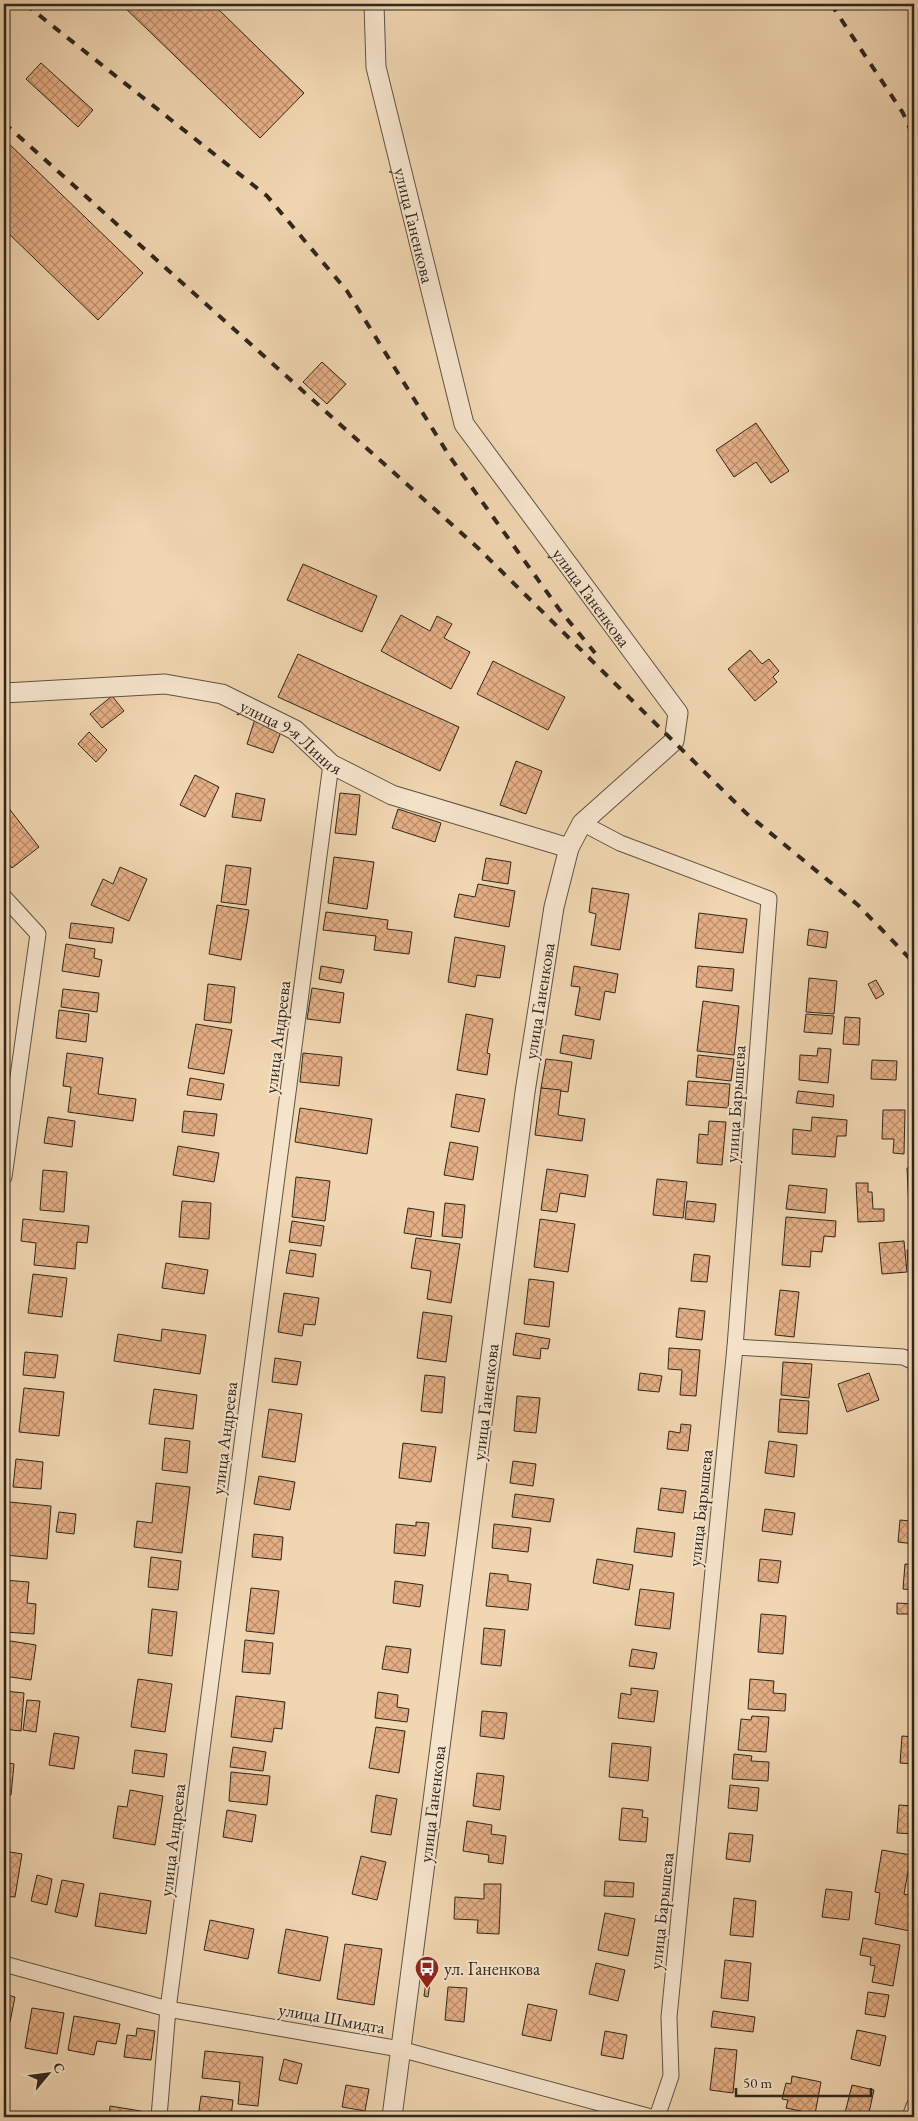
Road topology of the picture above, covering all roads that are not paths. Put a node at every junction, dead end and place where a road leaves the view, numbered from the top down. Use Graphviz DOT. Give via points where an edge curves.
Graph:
graph roads {
  1 [pos="374,4"];
  2 [pos="4,694"];
  3 [pos="331,764"];
  4 [pos="582,824"];
  5 [pos="569,848"];
  6 [pos="4,897"];
  7 [pos="4,1177"];
  8 [pos="735,1347"];
  9 [pos="914,1362"];
  10 [pos="4,1964"];
  11 [pos="168,2009"];
  12 [pos="400,2049"];
  13 [pos="914,2106"];
  14 [pos="159,2117"];
  15 [pos="392,2117"];
  16 [pos="651,2117"];
  17 [pos="657,2117"];
  18 [pos="910,2117"];
  1 -- 4 [label="street, улица Ганенкова" via="376,67 464,424 678,713 674,740"];
  2 -- 3 [label="street, улица 9-я Линия" via="165,684 222,694 295,730"];
  3 -- 5 [label="street, улица 9-я Линия" via="392,795"];
  3 -- 11 [label="street, улица Андреева"];
  4 -- 5 [label="street, улица Ганенкова"];
  4 -- 8 [label="street, улица Барышева" via="620,843 769,899"];
  5 -- 12 [label="street, улица Ганенкова" via="554,907 525,1092"];
  6 -- 7 [label="street" via="38,934"];
  8 -- 9 [label="street" via="903,1357"];
  8 -- 17 [label="street, улица Барышева" via="669,2017 670,2076"];
  10 -- 11 [label="street, улица Шмидта"];
  11 -- 12 [label="street, улица Шмидта"];
  11 -- 14 [label="street, улица Андреева"];
  12 -- 15 [label="street, улица Ганенкова"];
  12 -- 16 [label="street, улица Шмидта"];
  13 -- 18 [label="street"];
}
